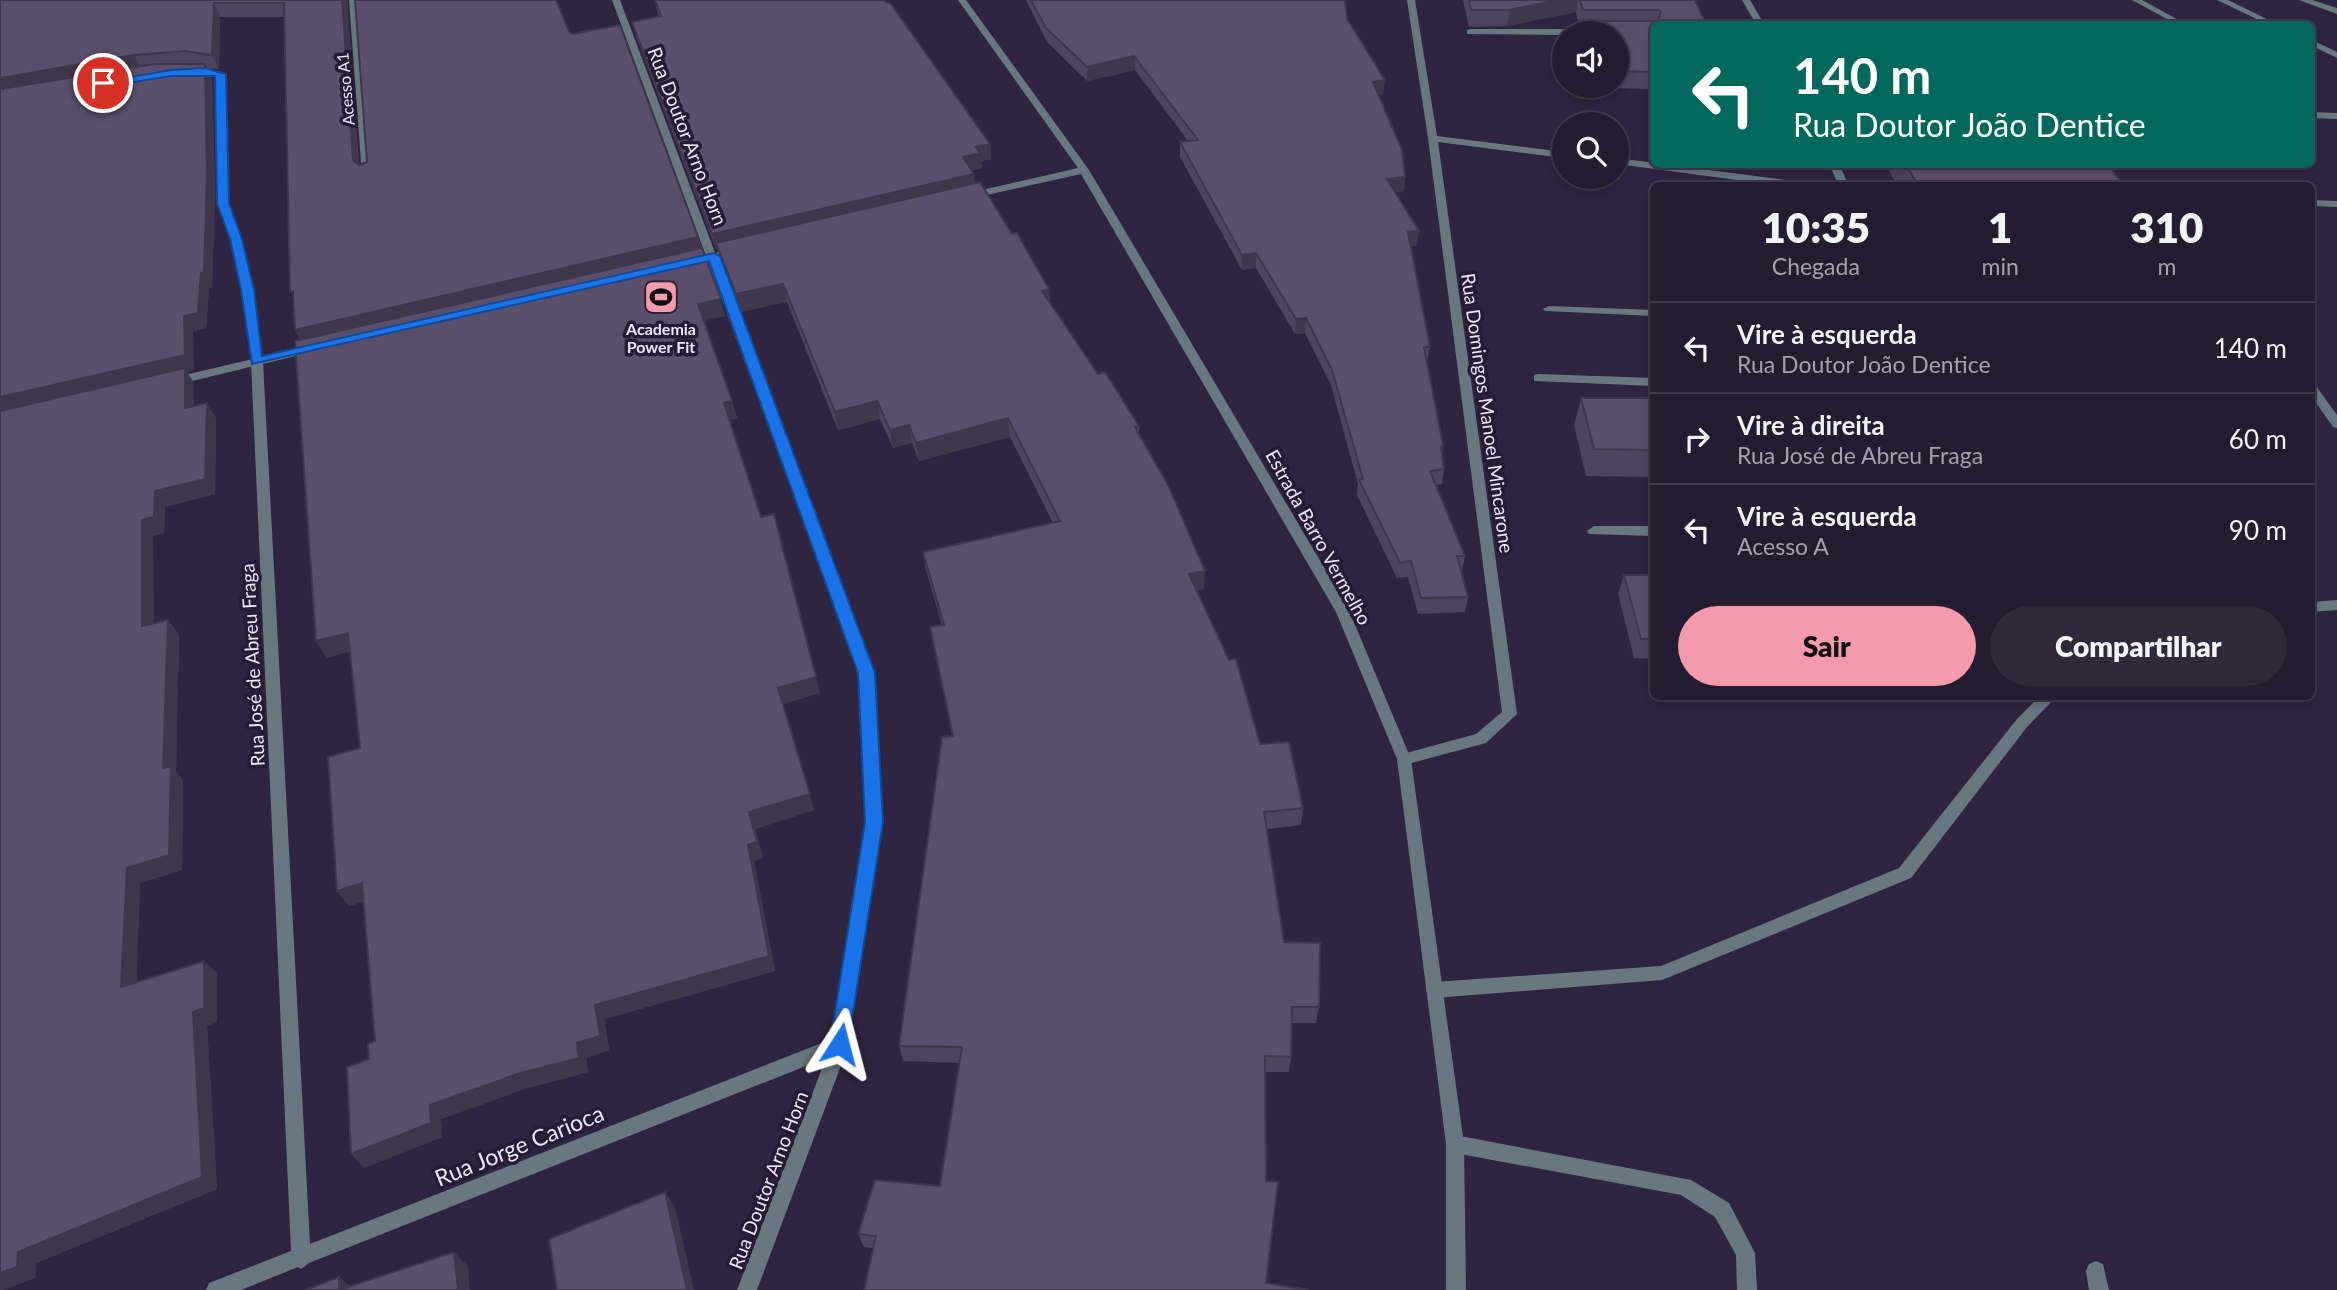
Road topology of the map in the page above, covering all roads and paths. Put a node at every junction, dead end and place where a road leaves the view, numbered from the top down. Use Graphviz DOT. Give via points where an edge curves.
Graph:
graph roads {
  1 [pos="353,0"];
  2 [pos="616,0"];
  3 [pos="962,0"];
  4 [pos="1410,0"];
  5 [pos="1746,0"];
  6 [pos="2136,0"];
  7 [pos="2221,0"];
  8 [pos="2303,0"];
  9 [pos="2337,11"];
  10 [pos="1758,21"];
  11 [pos="2176,21"];
  12 [pos="2266,21"];
  13 [pos="1470,32"];
  14 [pos="1552,32"];
  15 [pos="2315,44"];
  16 [pos="2337,55"];
  17 [pos="182,72"];
  18 [pos="2315,115"];
  19 [pos="2337,116"];
  20 [pos="1433,138"];
  21 [pos="1552,153"];
  22 [pos="1629,163"];
  23 [pos="1650,165"];
  24 [pos="1670,168"];
  25 [pos="1084,170"];
  26 [pos="367,175"];
  27 [pos="1777,182"];
  28 [pos="952,201"];
  29 [pos="2315,203"];
  30 [pos="2337,204"];
  31 [pos="754,247"];
  32 [pos="714,256"];
  33 [pos="674,266"];
  34 [pos="1549,309"];
  35 [pos="1650,313"];
  36 [pos="324,346"];
  37 [pos="257,362"];
  38 [pos="1538,378"];
  39 [pos="1650,382"];
  40 [pos="162,384"];
  41 [pos="2315,393"];
  42 [pos="2337,424"];
  43 [pos="1594,531"];
  44 [pos="1650,531"];
  45 [pos="2337,605"];
  46 [pos="2315,607"];
  47 [pos="2046,700"];
  48 [pos="1404,759"];
  49 [pos="1434,990"];
  50 [pos="840,1044"];
  51 [pos="1455,1144"];
  52 [pos="301,1259"];
  53 [pos="216,1290"];
  54 [pos="747,1290"];
  55 [pos="1456,1290"];
  56 [pos="1748,1290"];
  1 -- 26 [label="street, Acesso A1"];
  2 -- 32 [label="street, Rua Doutor Arno Horn"];
  3 -- 25 [label="street, Estrada Barro Vermelho"];
  4 -- 20 [label="street, Rua Domingos Manoel Mincarone"];
  5 -- 10 [label="street"];
  6 -- 11 [label="street"];
  7 -- 12 [label="street"];
  8 -- 9 [label="street"];
  13 -- 14 [label="street"];
  15 -- 16 [label="street"];
  17 -- 37 [label="street, Rua José de Abreu Fraga" via="220,74 223,203 247,290"];
  18 -- 19 [label="street"];
  20 -- 21 [label="street"];
  20 -- 48 [label="street, Rua Domingos Manoel Mincarone" via="1510,714 1481,739"];
  22 -- 23 [label="street"];
  24 -- 27 [label="street"];
  25 -- 28 [label="street"];
  25 -- 48 [label="street, Estrada Barro Vermelho" via="1343,612"];
  29 -- 30 [label="street"];
  31 -- 32 [label="street"];
  32 -- 33 [label="street"];
  32 -- 50 [label="street, Rua Doutor Arno Horn" via="866,673 874,822"];
  34 -- 35 [label="street"];
  36 -- 37 [label="street"];
  37 -- 40 [label="street"];
  37 -- 52 [label="street, Rua José de Abreu Fraga"];
  38 -- 39 [label="street"];
  41 -- 42 [label="street"];
  43 -- 44 [label="street"];
  45 -- 46 [label="street"];
  47 -- 49 [label="street" via="2022,723 1905,873 1662,973"];
  48 -- 49 [label="street, Estrada Barro Vermelho"];
  49 -- 51 [label="street, Estrada Barro Vermelho"];
  50 -- 52 [label="street, Rua Jorge Carioca"];
  50 -- 54 [label="street, Rua Doutor Arno Horn"];
  51 -- 55 [label="street, Estrada Barro Vermelho"];
  51 -- 56 [label="street" via="1684,1186 1722,1210 1745,1253"];
  52 -- 53 [label="street, Rua Jorge Carioca"];
}
